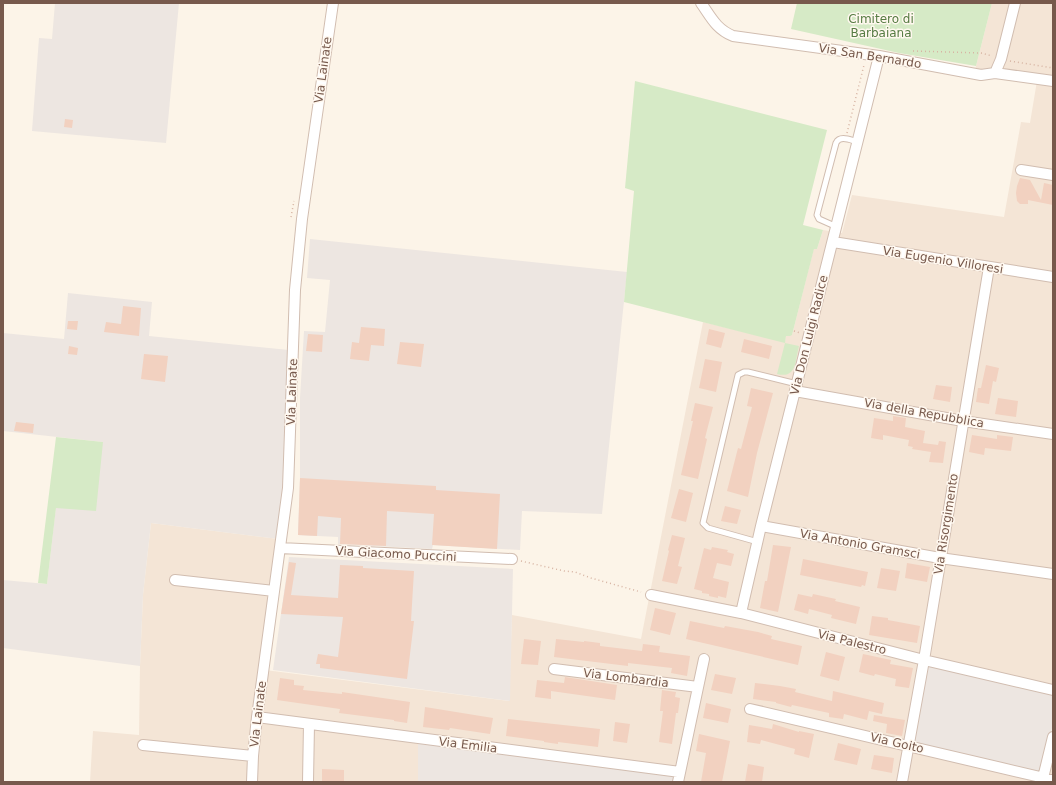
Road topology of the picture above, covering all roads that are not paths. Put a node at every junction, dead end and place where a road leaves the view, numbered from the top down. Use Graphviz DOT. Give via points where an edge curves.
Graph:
graph roads {
  1 [pos="333,3"];
  2 [pos="701,3"];
  3 [pos="1015,3"];
  4 [pos="879,56"];
  5 [pos="995,72"];
  6 [pos="1053,81"];
  7 [pos="858,142"];
  8 [pos="1021,170"];
  9 [pos="1053,175"];
  10 [pos="837,227"];
  11 [pos="833,242"];
  12 [pos="989,267"];
  13 [pos="1053,278"];
  14 [pos="796,387"];
  15 [pos="963,420"];
  16 [pos="1053,434"];
  17 [pos="761,526"];
  18 [pos="758,542"];
  19 [pos="280,548"];
  20 [pos="940,558"];
  21 [pos="512,559"];
  22 [pos="1053,574"];
  23 [pos="176,580"];
  24 [pos="274,591"];
  25 [pos="651,595"];
  26 [pos="742,613"];
  27 [pos="704,659"];
  28 [pos="924,660"];
  29 [pos="554,669"];
  30 [pos="698,687"];
  31 [pos="1053,690"];
  32 [pos="750,709"];
  33 [pos="257,717"];
  34 [pos="309,724"];
  35 [pos="1053,737"];
  36 [pos="143,745"];
  37 [pos="909,746"];
  38 [pos="253,756"];
  39 [pos="679,777"];
  40 [pos="1046,780"];
  41 [pos="252,782"];
  42 [pos="308,782"];
  43 [pos="902,782"];
  1 -- 19 [label="street, Via Lainate" via="298,252 288,488"];
  2 -- 4 [label="street, Via San Bernardo" via="716,25 733,36"];
  3 -- 5 [label="street" via="1001,59"];
  4 -- 5 [label="street, Via San Bernardo" via="981,75"];
  4 -- 7 [label="street, Via Don Luigi Radice"];
  5 -- 6 [label="street, Via San Bernardo"];
  7 -- 10 [label="street, Via Don Luigi Radice"];
  7 -- 10 [label="lane" via="838,139 817,215 819,220"];
  8 -- 9 [label="street"];
  10 -- 11 [label="street, Via Don Luigi Radice"];
  11 -- 12 [label="street, Via Eugenio Villoresi"];
  11 -- 14 [label="street, Via Don Luigi Radice"];
  12 -- 13 [label="street, Via Eugenio Villoresi"];
  12 -- 15 [label="street, Via Risorgimento"];
  14 -- 15 [label="street, Via della Repubblica"];
  14 -- 17 [label="street, Via Don Luigi Radice"];
  14 -- 18 [label="lane" via="748,372 738,375 703,523 708,528"];
  15 -- 16 [label="street, Via della Repubblica"];
  15 -- 20 [label="street, Via Risorgimento"];
  17 -- 18 [label="street, Via Don Luigi Radice"];
  17 -- 20 [label="street, Via Antonio Gramsci"];
  18 -- 26 [label="street, Via Don Luigi Radice"];
  19 -- 21 [label="street, Via Giacomo Puccini"];
  19 -- 24 [label="street, Via Lainate"];
  20 -- 22 [label="street, Via Antonio Gramsci"];
  20 -- 28 [label="street, Via Risorgimento"];
  23 -- 24 [label="street"];
  24 -- 33 [label="street, Via Lainate"];
  25 -- 26 [label="street, Via Palestro"];
  26 -- 28 [label="street, Via Palestro"];
  27 -- 30 [label="street"];
  28 -- 31 [label="street, Via Palestro"];
  28 -- 37 [label="street, Via Risorgimento"];
  29 -- 30 [label="street, Via Lombardia"];
  30 -- 39 [label="street"];
  32 -- 37 [label="street, Via Goito"];
  33 -- 34 [label="street, Via Emilia"];
  33 -- 38 [label="street, Via Lainate"];
  34 -- 39 [label="street, Via Emilia"];
  34 -- 42 [label="street"];
  35 -- 40 [label="street"];
  36 -- 38 [label="street"];
  37 -- 40 [label="street, Via Goito"];
  37 -- 43 [label="street, Via Risorgimento"];
  38 -- 41 [label="street, Via Lainate"];
}
